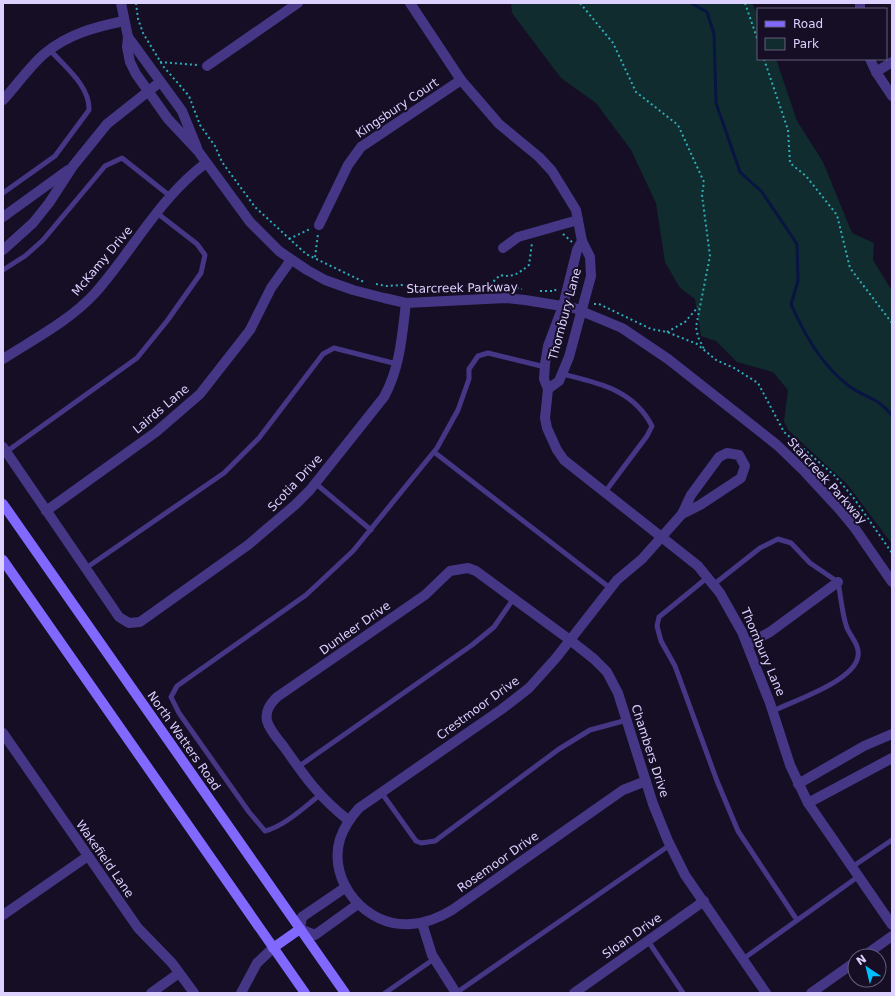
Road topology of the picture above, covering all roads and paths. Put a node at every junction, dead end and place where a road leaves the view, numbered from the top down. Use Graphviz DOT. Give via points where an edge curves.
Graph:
graph roads {
  1 [pos="121,3"];
  2 [pos="136,3"];
  3 [pos="298,3"];
  4 [pos="410,3"];
  5 [pos="580,3"];
  6 [pos="745,3"];
  7 [pos="124,21"];
  8 [pos="128,37"];
  9 [pos="757,38"];
  10 [pos="50,50"];
  11 [pos="764,60"];
  12 [pos="870,60"];
  13 [pos="160,62"];
  14 [pos="892,62"];
  15 [pos="207,66"];
  16 [pos="876,72"];
  17 [pos="461,80"];
  18 [pos="160,82"];
  19 [pos="148,91"];
  20 [pos="892,96"];
  21 [pos="3,100"];
  22 [pos="198,151"];
  23 [pos="206,163"];
  24 [pos="73,166"];
  25 [pos="3,193"];
  26 [pos="170,196"];
  27 [pos="157,213"];
  28 [pos="3,216"];
  29 [pos="578,220"];
  30 [pos="319,225"];
  31 [pos="558,236"];
  32 [pos="289,238"];
  33 [pos="538,242"];
  34 [pos="578,242"];
  35 [pos="503,248"];
  36 [pos="3,250"];
  37 [pos="314,257"];
  38 [pos="291,260"];
  39 [pos="3,270"];
  40 [pos="368,283"];
  41 [pos="374,284"];
  42 [pos="490,285"];
  43 [pos="558,287"];
  44 [pos="524,289"];
  45 [pos="537,291"];
  46 [pos="550,291"];
  47 [pos="564,302"];
  48 [pos="406,303"];
  49 [pos="699,306"];
  50 [pos="583,307"];
  51 [pos="892,323"];
  52 [pos="667,332"];
  53 [pos="704,350"];
  54 [pos="3,360"];
  55 [pos="397,364"];
  56 [pos="545,367"];
  57 [pos="562,374"];
  58 [pos="548,389"];
  59 [pos="5,449"];
  60 [pos="434,452"];
  61 [pos="315,483"];
  62 [pos="605,492"];
  63 [pos="3,504"];
  64 [pos="46,510"];
  65 [pos="682,514"];
  66 [pos="371,530"];
  67 [pos="662,536"];
  68 [pos="892,553"];
  69 [pos="3,560"];
  70 [pos="86,568"];
  71 [pos="459,568"];
  72 [pos="711,581"];
  73 [pos="838,582"];
  74 [pos="892,582"];
  75 [pos="610,588"];
  76 [pos="514,598"];
  77 [pos="570,640"];
  78 [pos="748,644"];
  79 [pos="773,710"];
  80 [pos="626,720"];
  81 [pos="3,733"];
  82 [pos="892,734"];
  83 [pos="892,758"];
  84 [pos="298,767"];
  85 [pos="646,781"];
  86 [pos="798,784"];
  87 [pos="381,792"];
  88 [pos="320,795"];
  89 [pos="808,803"];
  90 [pos="348,820"];
  91 [pos="892,840"];
  92 [pos="670,845"];
  93 [pos="88,856"];
  94 [pos="852,867"];
  95 [pos="859,876"];
  96 [pos="346,887"];
  97 [pos="704,901"];
  98 [pos="358,904"];
  99 [pos="3,915"];
  100 [pos="797,920"];
  101 [pos="422,923"];
  102 [pos="892,925"];
  103 [pos="300,929"];
  104 [pos="892,936"];
  105 [pos="648,941"];
  106 [pos="273,948"];
  107 [pos="875,948"];
  108 [pos="434,959"];
  109 [pos="743,959"];
  110 [pos="847,968"];
  111 [pos="180,973"];
  112 [pos="151,993"];
  113 [pos="194,993"];
  114 [pos="241,993"];
  115 [pos="305,993"];
  116 [pos="345,993"];
  117 [pos="385,993"];
  118 [pos="456,993"];
  119 [pos="574,993"];
  120 [pos="683,993"];
  121 [pos="766,993"];
  122 [pos="811,993"];
  1 -- 7 [label="street, Starcreek Parkway"];
  2 -- 13 [label="path" via="143,33"];
  3 -- 15 [label="street"];
  4 -- 17 [label="street, Thornbury Lane"];
  5 -- 49 [label="path" via="613,43 636,92 678,125 704,182 702,195 710,256"];
  6 -- 9 [label="path"];
  7 -- 8 [label="street, Starcreek Parkway"];
  7 -- 10 [label="street" via="74,34"];
  8 -- 18 [label="street, Starcreek Parkway"];
  8 -- 19 [label="street, Starcreek Parkway" via="130,62"];
  10 -- 21 [label="street"];
  10 -- 25 [label="lane" via="84,89 89,110 55,156"];
  11 -- 51 [label="path" via="788,130 790,163 806,176 837,215 850,268"];
  12 -- 16 [label="street"];
  13 -- 15 [label="path"];
  13 -- 32 [label="path" via="189,96 200,125 215,146 222,162 255,207"];
  14 -- 16 [label="street"];
  16 -- 20 [label="street"];
  17 -- 29 [label="street, Thornbury Lane" via="499,124 552,171 576,210"];
  17 -- 30 [label="street, Kingsbury Court" via="361,147 348,165"];
  18 -- 19 [label="street"];
  18 -- 22 [label="street, Starcreek Parkway" via="182,112"];
  19 -- 22 [label="street, Starcreek Parkway" via="168,119"];
  19 -- 24 [label="street" via="107,124"];
  22 -- 23 [label="street, Starcreek Parkway"];
  23 -- 26 [label="street, McKamy Drive" via="184,180"];
  23 -- 38 [label="street, Starcreek Parkway" via="250,222"];
  24 -- 28 [label="street"];
  24 -- 36 [label="street" via="33,223"];
  26 -- 27 [label="street, McKamy Drive"];
  26 -- 39 [label="lane" via="122,158 105,166 43,240"];
  27 -- 54 [label="street, McKamy Drive" via="108,277 80,308"];
  27 -- 59 [label="lane" via="197,244 205,255 201,273 138,358"];
  29 -- 34 [label="street, Thornbury Lane"];
  29 -- 35 [label="street" via="518,237"];
  30 -- 32 [label="path"];
  30 -- 37 [label="path"];
  31 -- 34 [label="path" via="564,234"];
  32 -- 37 [label="path" via="306,254"];
  33 -- 42 [label="path" via="532,243 529,265 518,275 500,275"];
  34 -- 47 [label="street, Thornbury Lane"];
  34 -- 50 [label="street, Thornbury Lane" via="590,257 591,266"];
  37 -- 40 [label="path"];
  38 -- 48 [label="street, Starcreek Parkway" via="325,280"];
  38 -- 64 [label="street, Lairds Lane" via="271,288 250,330 200,394 156,432"];
  41 -- 42 [label="path" via="435,291 460,286"];
  42 -- 44 [label="path"];
  43 -- 46 [label="path" via="555,291"];
  45 -- 46 [label="path"];
  46 -- 47 [label="path"];
  47 -- 48 [label="street, Starcreek Parkway" via="506,298"];
  47 -- 50 [label="street, Starcreek Parkway"];
  47 -- 56 [label="street, Thornbury Lane" via="548,346"];
  48 -- 55 [label="street, Scotia Drive"];
  49 -- 52 [label="path" via="685,322"];
  49 -- 53 [label="path" via="696,327"];
  50 -- 52 [label="path" via="600,304 651,329"];
  50 -- 57 [label="street, Thornbury Lane"];
  50 -- 74 [label="street, Starcreek Parkway" via="652,347 777,445 844,516"];
  52 -- 53 [label="path" via="697,344"];
  53 -- 68 [label="path" via="716,360 758,383 784,432 844,486"];
  55 -- 61 [label="street, Scotia Drive" via="384,398"];
  55 -- 70 [label="lane" via="334,348 323,354 259,438 224,473"];
  56 -- 58 [label="street, Thornbury Lane" via="544,379"];
  56 -- 60 [label="lane" via="488,353 478,356 470,369 458,410"];
  57 -- 58 [label="street, Thornbury Lane" via="559,381"];
  57 -- 62 [label="lane" via="603,385 631,399 647,416 652,426"];
  58 -- 62 [label="street, Thornbury Lane" via="545,418 550,438 573,467"];
  59 -- 64 [label="street"];
  60 -- 66 [label="lane"];
  60 -- 75 [label="lane"];
  61 -- 66 [label="lane"];
  61 -- 70 [label="street, Scotia Drive" via="295,506 248,545 144,619 134,623 119,617"];
  62 -- 67 [label="street, Thornbury Lane"];
  63 -- 103 [label="main road, North Watters Road"];
  64 -- 70 [label="street"];
  65 -- 65 [label="street, Crestmoor Drive" via="741,478 745,466 739,455 727,453 719,457 691,495"];
  65 -- 67 [label="street, Crestmoor Drive"];
  66 -- 88 [label="lane" via="353,551 306,595 177,686 171,697 249,812 265,830 272,829"];
  67 -- 72 [label="street, Thornbury Lane" via="698,566"];
  67 -- 75 [label="street, Crestmoor Drive"];
  69 -- 106 [label="main road"];
  71 -- 76 [label="street, Chambers Drive" via="476,571"];
  71 -- 84 [label="street, Dunleer Drive" via="443,577 435,588 272,702 268,712 270,728"];
  72 -- 73 [label="lane" via="778,539 791,543 810,563"];
  72 -- 78 [label="street, Thornbury Lane" via="730,608"];
  72 -- 100 [label="lane" via="659,617 658,633 675,666 738,831"];
  73 -- 78 [label="street" via="770,632"];
  73 -- 79 [label="lane" via="847,628 857,646 858,656 853,669 814,692"];
  75 -- 77 [label="street, Crestmoor Drive"];
  76 -- 77 [label="street, Chambers Drive"];
  76 -- 84 [label="lane" via="494,627 472,645"];
  77 -- 80 [label="street, Chambers Drive" via="607,672 618,693"];
  77 -- 87 [label="street, Crestmoor Drive" via="543,674 516,699"];
  78 -- 79 [label="street, Thornbury Lane"];
  79 -- 86 [label="street, Thornbury Lane"];
  80 -- 85 [label="street, Chambers Drive"];
  80 -- 87 [label="lane" via="590,730 559,749 435,840 421,843 416,841"];
  81 -- 93 [label="street, Wakefield Lane"];
  82 -- 86 [label="street" via="864,746"];
  83 -- 89 [label="street"];
  84 -- 88 [label="street"];
  85 -- 92 [label="street, Chambers Drive"];
  85 -- 101 [label="street, Rosemoor Drive" via="623,790 452,910"];
  86 -- 89 [label="street, Thornbury Lane"];
  87 -- 90 [label="street, Crestmoor Drive" via="359,808"];
  88 -- 90 [label="street"];
  89 -- 94 [label="street, Thornbury Lane"];
  90 -- 96 [label="street, Crestmoor Drive" via="338,850 338,864"];
  91 -- 94 [label="lane"];
  92 -- 97 [label="street, Chambers Drive" via="685,875"];
  92 -- 118 [label="lane"];
  93 -- 99 [label="street"];
  93 -- 111 [label="street, Wakefield Lane" via="138,928"];
  94 -- 95 [label="street, Thornbury Lane"];
  95 -- 100 [label="lane"];
  95 -- 102 [label="street, Thornbury Lane"];
  96 -- 98 [label="street, Crestmoor Drive"];
  96 -- 103 [label="street" via="302,917"];
  97 -- 105 [label="street, Sloan Drive"];
  97 -- 109 [label="street, Chambers Drive"];
  98 -- 101 [label="street, Rosemoor Drive" via="379,918 398,924"];
  98 -- 103 [label="street" via="314,935"];
  100 -- 109 [label="lane"];
  101 -- 108 [label="street"];
  103 -- 106 [label="main road"];
  103 -- 116 [label="main road, North Watters Road"];
  104 -- 107 [label="street"];
  105 -- 119 [label="street, Sloan Drive"];
  105 -- 120 [label="lane"];
  106 -- 114 [label="street" via="256,963"];
  106 -- 115 [label="main road"];
  108 -- 117 [label="lane"];
  108 -- 118 [label="street"];
  109 -- 121 [label="street, Chambers Drive"];
  110 -- 122 [label="street"];
  111 -- 112 [label="street"];
  111 -- 113 [label="street, Wakefield Lane"];
}
